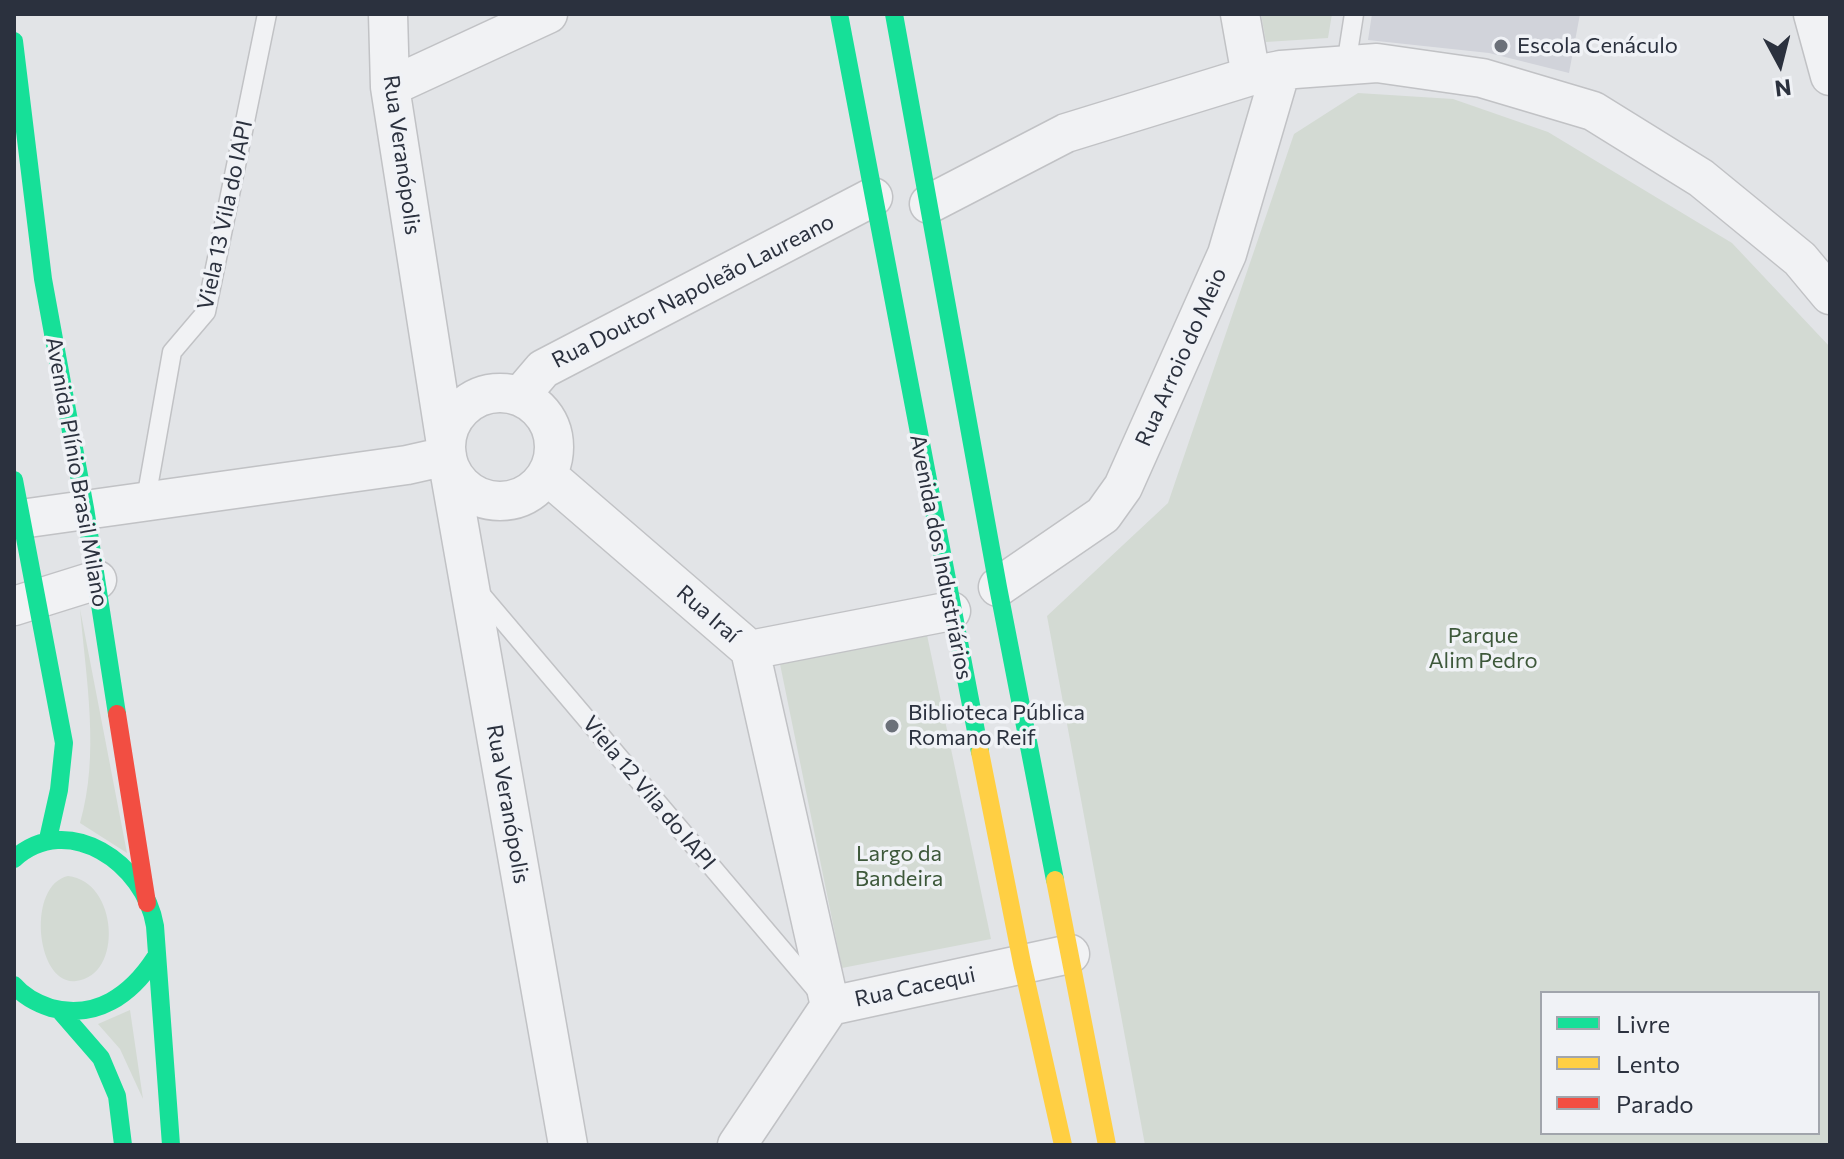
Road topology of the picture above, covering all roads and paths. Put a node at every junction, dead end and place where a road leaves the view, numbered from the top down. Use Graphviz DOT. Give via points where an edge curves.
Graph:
graph roads {
  1 [pos="267,14"];
  2 [pos="388,14"];
  3 [pos="548,14"];
  4 [pos="839,14"];
  5 [pos="894,14"];
  6 [pos="1240,14"];
  7 [pos="1354,14"];
  8 [pos="1813,14"];
  9 [pos="14,41"];
  10 [pos="1346,65"];
  11 [pos="1266,73"];
  12 [pos="1830,76"];
  13 [pos="390,87"];
  14 [pos="873,197"];
  15 [pos="929,204"];
  16 [pos="1830,295"];
  17 [pos="943,362"];
  18 [pos="905,371"];
  19 [pos="520,396"];
  20 [pos="447,452"];
  21 [pos="547,475"];
  22 [pos="14,480"];
  23 [pos="146,499"];
  24 [pos="85,508"];
  25 [pos="21,519"];
  26 [pos="97,580"];
  27 [pos="468,580"];
  28 [pos="998,587"];
  29 [pos="26,603"];
  30 [pos="951,611"];
  31 [pos="750,650"];
  32 [pos="48,839"];
  33 [pos="21,844"];
  34 [pos="14,859"];
  35 [pos="147,903"];
  36 [pos="1070,954"];
  37 [pos="155,958"];
  38 [pos="1022,963"];
  39 [pos="18,993"];
  40 [pos="830,1006"];
  41 [pos="61,1012"];
  42 [pos="123,1145"];
  43 [pos="171,1145"];
  44 [pos="568,1145"];
  45 [pos="737,1145"];
  46 [pos="1063,1145"];
  47 [pos="1107,1145"];
  1 -- 23 [label="lane, Viela 13 Vila do IAPI" via="206,312 172,352"];
  2 -- 13 [label="street, Rua Veranópolis"];
  3 -- 13 [label="street"];
  4 -- 14 [label="street, Avenida dos Industriários"];
  5 -- 15 [label="street"];
  6 -- 11 [label="street, Rua Arroio do Meio"];
  7 -- 10 [label="lane"];
  8 -- 12 [label="street"];
  9 -- 24 [label="street, Avenida Plínio Brasil Milano" via="43,279"];
  10 -- 11 [label="street"];
  10 -- 16 [label="street" via="1377,63 1482,78 1593,111 1701,178 1800,259"];
  11 -- 15 [label="street" via="1066,133"];
  11 -- 28 [label="street, Rua Arroio do Meio" via="1227,254 1123,487 1103,515"];
  13 -- 20 [label="street, Rua Veranópolis"];
  14 -- 18 [label="street, Avenida dos Industriários"];
  14 -- 19 [label="street, Rua Doutor Napoleão Laureano" via="543,369"];
  15 -- 17 [label="street"];
  17 -- 18 [label="street"];
  17 -- 28 [label="street"];
  18 -- 30 [label="street, Avenida dos Industriários"];
  19 -- 20 [label="street" via="501,392 465,404 452,419"];
  19 -- 21 [label="street" via="540,410 552,430 554,453"];
  20 -- 21 [label="street" via="454,478 469,493 490,501 532,492"];
  20 -- 23 [label="street" via="407,465"];
  20 -- 27 [label="street, Rua Veranópolis"];
  21 -- 31 [label="street, Rua Iraí"];
  22 -- 25 [label="street"];
  23 -- 24 [label="street"];
  24 -- 25 [label="street"];
  24 -- 26 [label="street, Avenida Plínio Brasil Milano"];
  25 -- 29 [label="street"];
  26 -- 29 [label="street"];
  26 -- 35 [label="street, Avenida Plínio Brasil Milano"];
  27 -- 40 [label="lane, Viela 12 Vila do IAPI"];
  27 -- 44 [label="street, Rua Veranópolis"];
  28 -- 36 [label="street"];
  29 -- 32 [label="street" via="64,743"];
  30 -- 31 [label="street, Rua Iraí"];
  30 -- 38 [label="street, Avenida dos Industriários"];
  31 -- 40 [label="street"];
  32 -- 33 [label="street"];
  32 -- 35 [label="street" via="69,838 98,848 123,867"];
  33 -- 34 [label="street"];
  35 -- 37 [label="street, Avenida Plínio Brasil Milano"];
  36 -- 38 [label="street, Rua Cacequi"];
  36 -- 47 [label="street"];
  37 -- 41 [label="street" via="130,992 109,1005"];
  37 -- 43 [label="street"];
  38 -- 40 [label="street, Rua Cacequi"];
  38 -- 46 [label="street, Avenida dos Industriários"];
  39 -- 41 [label="street"];
  40 -- 45 [label="street, Rua Cacequi"];
  41 -- 42 [label="street" via="101,1058 117,1096"];
}
